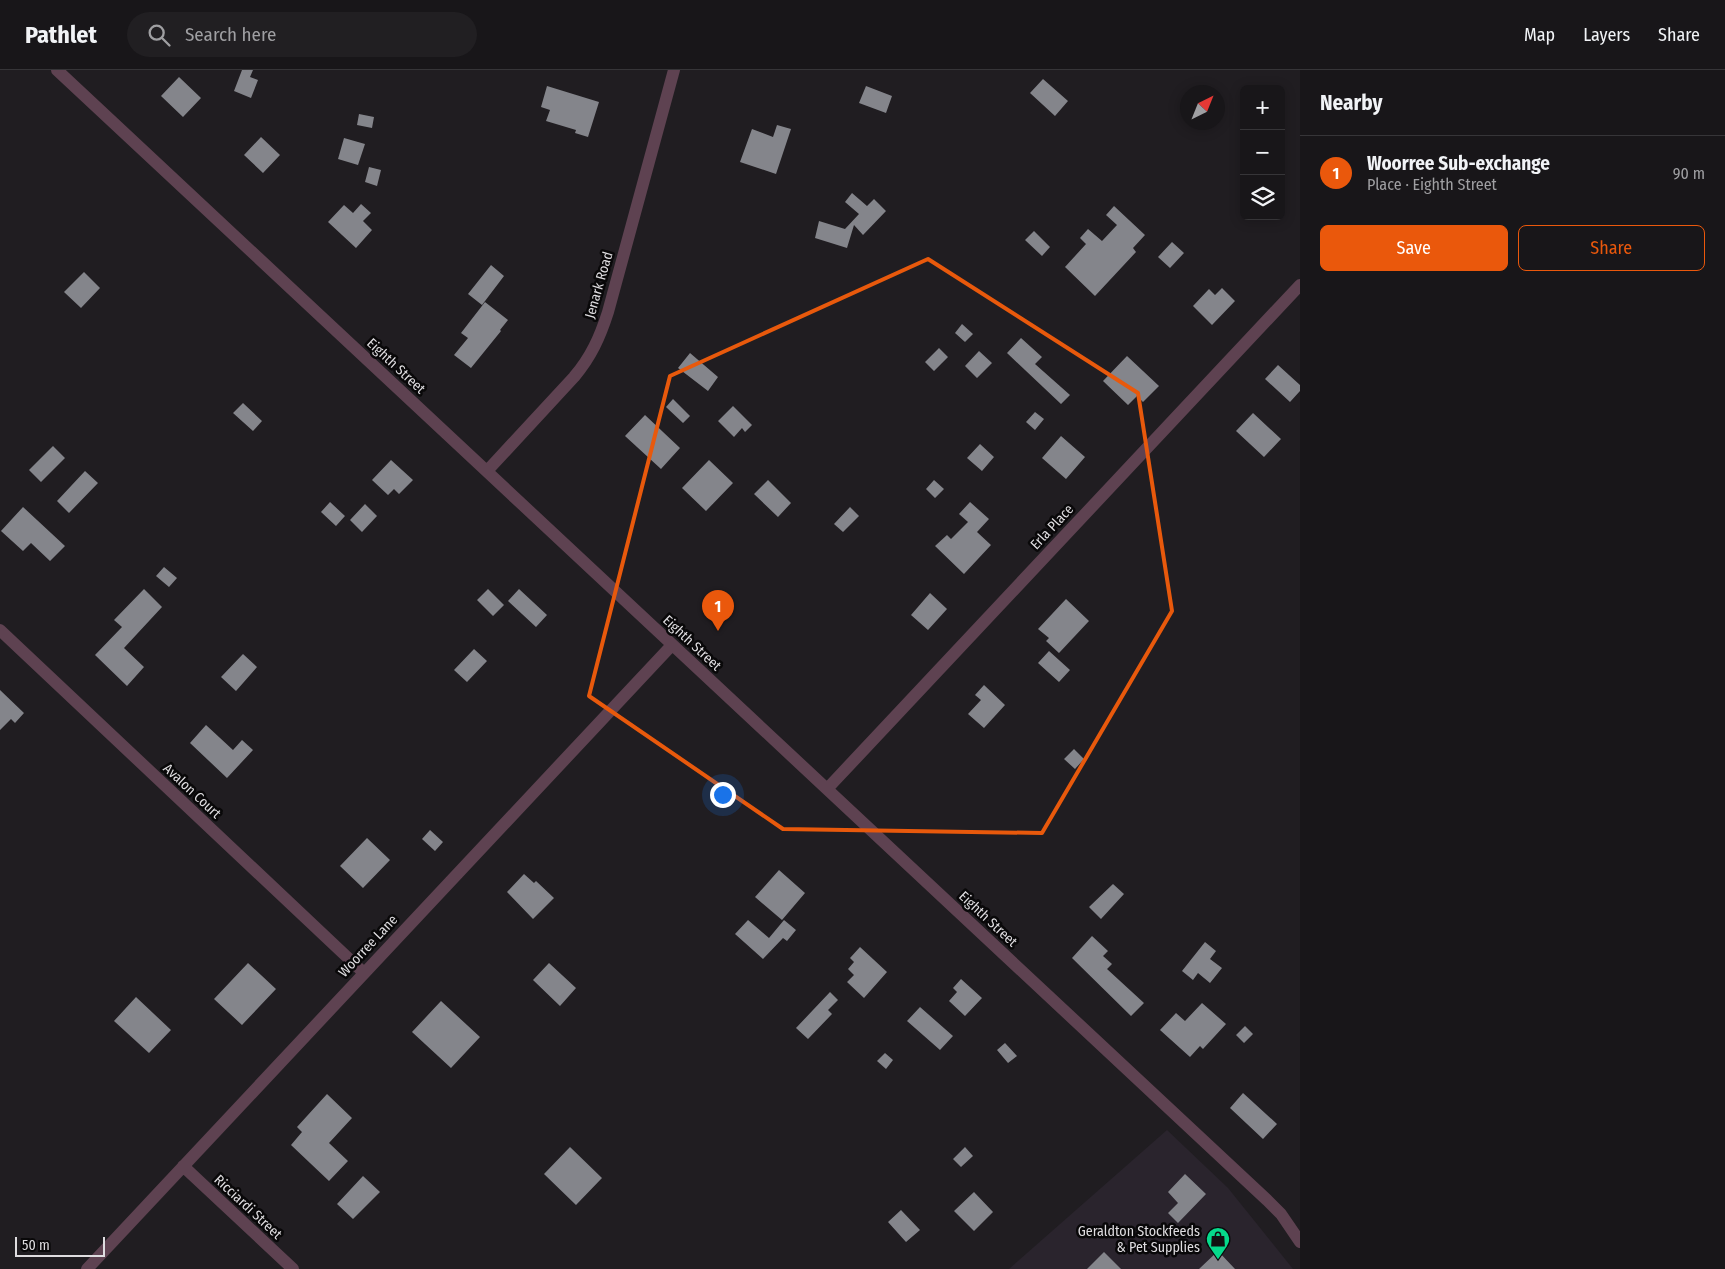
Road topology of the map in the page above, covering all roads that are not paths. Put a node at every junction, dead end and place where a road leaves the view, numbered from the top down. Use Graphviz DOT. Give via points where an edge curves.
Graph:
graph roads {
  1 [pos="57,70"];
  2 [pos="674,70"];
  3 [pos="1300,285"];
  4 [pos="487,471"];
  5 [pos="0,630"];
  6 [pos="672,644"];
  7 [pos="826,789"];
  8 [pos="364,973"];
  9 [pos="183,1166"];
  10 [pos="1300,1242"];
  11 [pos="86,1269"];
  12 [pos="293,1269"];
  1 -- 4 [label="street, Eighth Street"];
  2 -- 4 [label="street, Jenark Road" via="608,312 595,347 586,364"];
  3 -- 7 [label="street, Erla Place"];
  4 -- 6 [label="street, Eighth Street"];
  5 -- 8 [label="street, Avalon Court"];
  6 -- 7 [label="street, Eighth Street"];
  6 -- 8 [label="street, Woorree Lane"];
  7 -- 10 [label="street, Eighth Street" via="1267,1200"];
  8 -- 9 [label="street, Woorree Lane"];
  9 -- 11 [label="street, Woorree Lane"];
  9 -- 12 [label="street, Ricciardi Street"];
}
